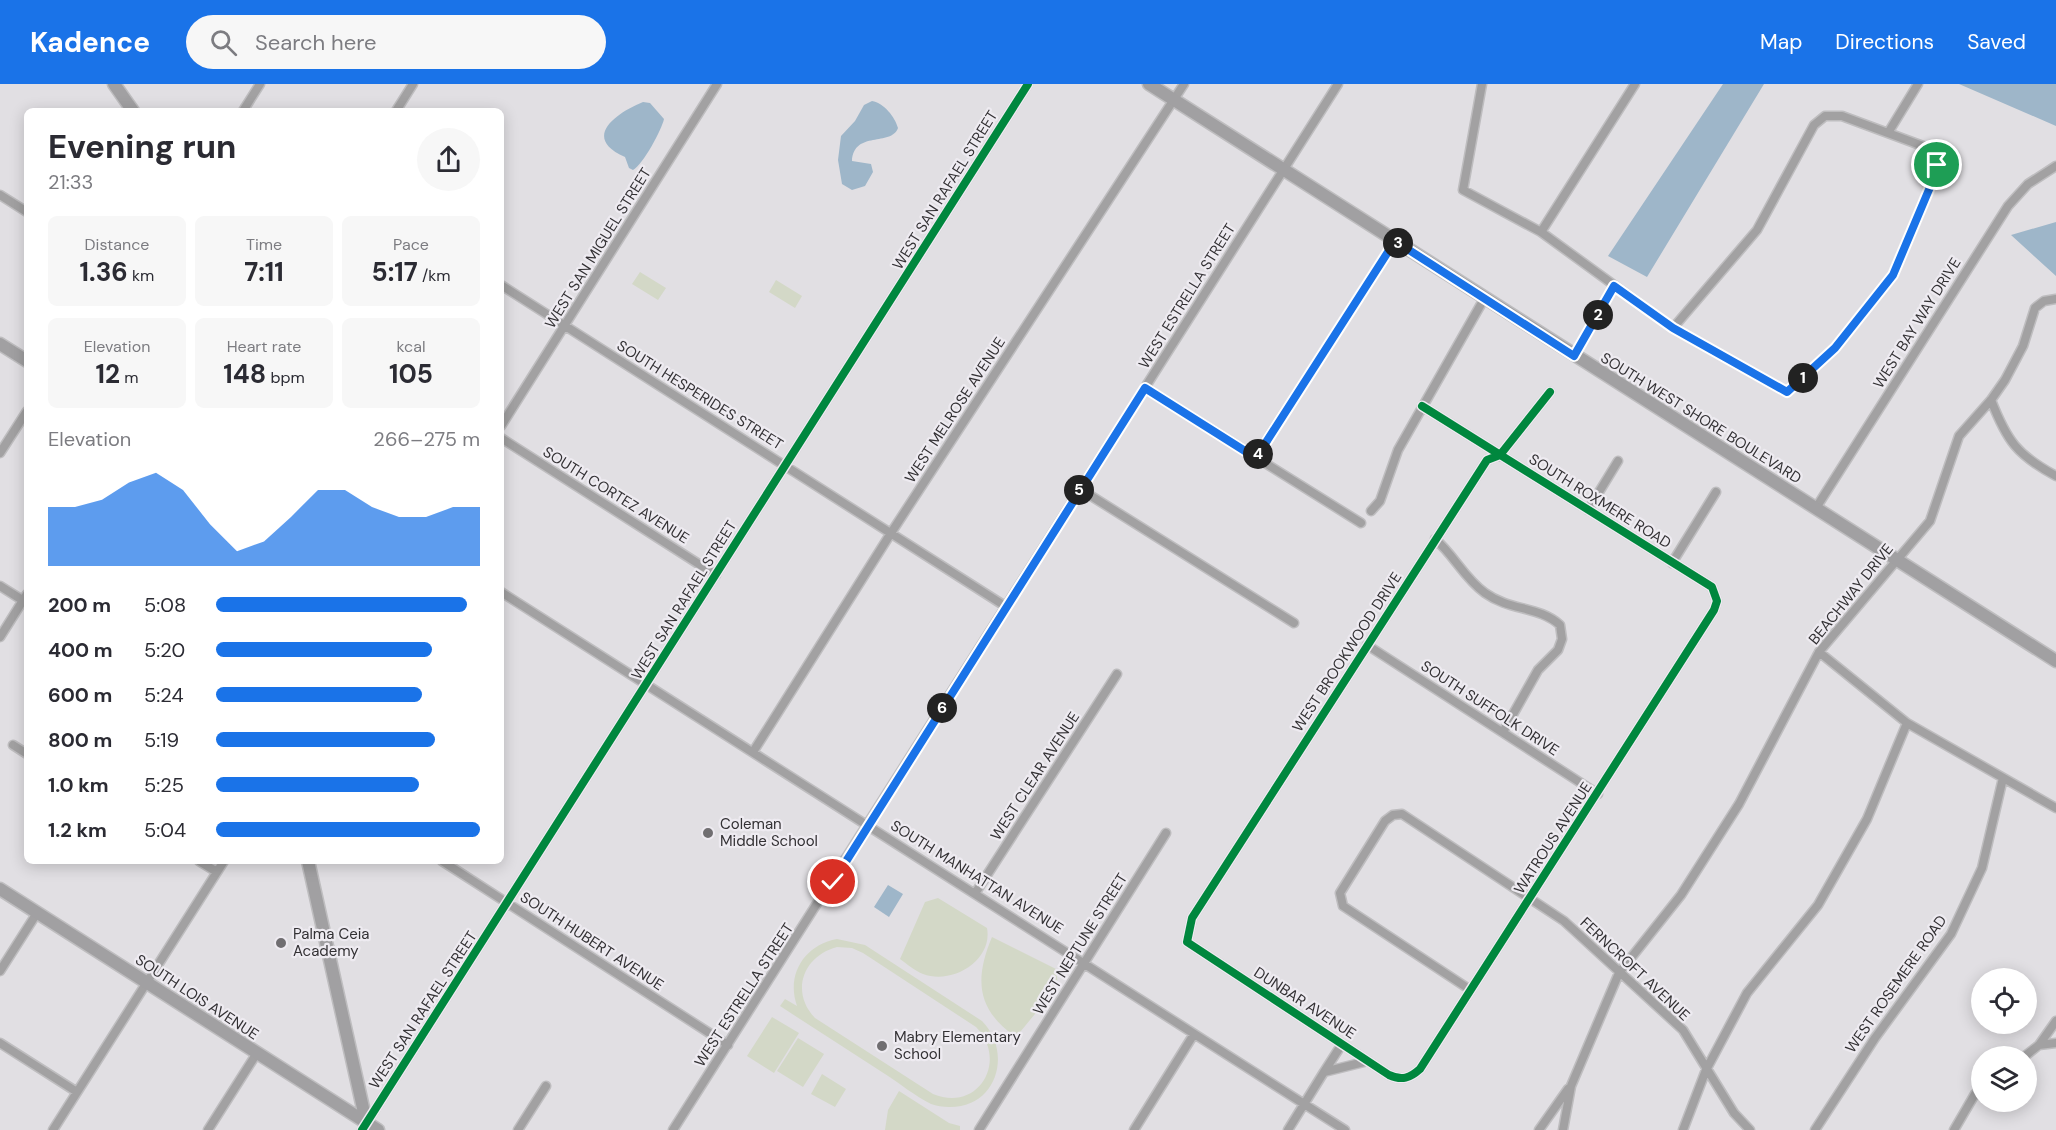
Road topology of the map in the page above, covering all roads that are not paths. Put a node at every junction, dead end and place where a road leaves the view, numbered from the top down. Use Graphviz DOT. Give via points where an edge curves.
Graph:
graph roads {
  1 [pos="114,84"];
  2 [pos="260,84"];
  3 [pos="413,84"];
  4 [pos="717,84"];
  5 [pos="1028,84"];
  6 [pos="1149,84"];
  7 [pos="1184,84"];
  8 [pos="1338,84"];
  9 [pos="1482,84"];
  10 [pos="1635,84"];
  11 [pos="1918,84"];
  12 [pos="1174,100"];
  13 [pos="131,108"];
  14 [pos="245,108"];
  15 [pos="398,108"];
  16 [pos="1888,133"];
  17 [pos="2056,166"];
  18 [pos="1284,170"];
  19 [pos="0,195"];
  20 [pos="24,210"];
  21 [pos="1541,232"];
  22 [pos="1395,241"];
  23 [pos="1614,286"];
  24 [pos="504,287"];
  25 [pos="1484,299"];
  26 [pos="2056,299"];
  27 [pos="565,325"];
  28 [pos="1673,328"];
  29 [pos="0,344"];
  30 [pos="1574,356"];
  31 [pos="24,359"];
  32 [pos="1145,388"];
  33 [pos="1550,392"];
  34 [pos="1991,400"];
  35 [pos="1422,406"];
  36 [pos="24,416"];
  37 [pos="504,421"];
  38 [pos="504,440"];
  39 [pos="0,453"];
  40 [pos="1500,455"];
  41 [pos="1256,458"];
  42 [pos="1618,461"];
  43 [pos="785,466"];
  44 [pos="2056,477"];
  45 [pos="1080,489"];
  46 [pos="1716,492"];
  47 [pos="1815,508"];
  48 [pos="1588,510"];
  49 [pos="1371,511"];
  50 [pos="1361,523"];
  51 [pos="891,533"];
  52 [pos="1435,539"];
  53 [pos="1896,559"];
  54 [pos="1672,562"];
  55 [pos="716,575"];
  56 [pos="0,586"];
  57 [pos="504,594"];
  58 [pos="24,599"];
  59 [pos="24,603"];
  60 [pos="1005,606"];
  61 [pos="1714,610"];
  62 [pos="1294,623"];
  63 [pos="0,637"];
  64 [pos="1367,645"];
  65 [pos="1820,652"];
  66 [pos="2056,661"];
  67 [pos="1117,674"];
  68 [pos="647,684"];
  69 [pos="1907,723"];
  70 [pos="1503,732"];
  71 [pos="13,745"];
  72 [pos="24,752"];
  73 [pos="753,752"];
  74 [pos="2003,778"];
  75 [pos="1598,794"];
  76 [pos="2056,808"];
  77 [pos="868,827"];
  78 [pos="1166,833"];
  79 [pos="204,864"];
  80 [pos="222,864"];
  81 [pos="309,864"];
  82 [pos="447,864"];
  83 [pos="217,872"];
  84 [pos="0,889"];
  85 [pos="976,892"];
  86 [pos="1531,897"];
  87 [pos="508,903"];
  88 [pos="37,913"];
  89 [pos="1187,942"];
  90 [pos="1084,963"];
  91 [pos="0,971"];
  92 [pos="1619,973"];
  93 [pos="147,982"];
  94 [pos="1469,989"];
  95 [pos="2056,1021"];
  96 [pos="1194,1034"];
  97 [pos="0,1043"];
  98 [pos="2056,1043"];
  99 [pos="728,1044"];
  100 [pos="1342,1044"];
  101 [pos="2039,1045"];
  102 [pos="257,1053"];
  103 [pos="1368,1061"];
  104 [pos="1706,1070"];
  105 [pos="1324,1072"];
  106 [pos="1411,1077"];
  107 [pos="546,1086"];
  108 [pos="1571,1086"];
  109 [pos="77,1092"];
  110 [pos="1971,1102"];
  111 [pos="1304,1104"];
  112 [pos="366,1128"];
  113 [pos="53,1130"];
  114 [pos="208,1130"];
  115 [pos="378,1130"];
  116 [pos="518,1130"];
  117 [pos="673,1130"];
  118 [pos="979,1130"];
  119 [pos="1134,1130"];
  120 [pos="1288,1130"];
  121 [pos="1345,1130"];
  122 [pos="1539,1130"];
  123 [pos="1563,1130"];
  124 [pos="1683,1130"];
  125 [pos="1750,1130"];
  126 [pos="1815,1130"];
  127 [pos="1954,1130"];
  1 -- 13 [label="street"];
  2 -- 14 [label="street"];
  3 -- 15 [label="street"];
  4 -- 27 [label="street, WEST SAN MIGUEL STREET"];
  5 -- 43 [label="street, WEST SAN RAFAEL STREET"];
  6 -- 12 [label="street, SOUTH WEST SHORE BOULEVARD"];
  7 -- 12 [label="street, WEST MELROSE AVENUE"];
  8 -- 18 [label="street, WEST ESTRELLA STREET"];
  9 -- 21 [label="street" via="1463,190"];
  10 -- 21 [label="street"];
  11 -- 16 [label="street"];
  12 -- 18 [label="street, SOUTH WEST SHORE BOULEVARD"];
  12 -- 51 [label="street, WEST MELROSE AVENUE"];
  16 -- 28 [label="street" via="1842,117 1825,116 1814,125 1757,230"];
  16 -- 28 [label="street" via="1931,149 1936,158 1936,173 1893,275 1835,348 1787,392"];
  17 -- 47 [label="street, WEST BAY WAY DRIVE" via="2028,184 2008,206"];
  18 -- 22 [label="street, SOUTH WEST SHORE BOULEVARD"];
  18 -- 32 [label="street, WEST ESTRELLA STREET"];
  19 -- 20 [label="street"];
  21 -- 23 [label="street"];
  22 -- 25 [label="street, SOUTH WEST SHORE BOULEVARD"];
  22 -- 41 [label="street"];
  23 -- 28 [label="street"];
  23 -- 30 [label="street"];
  24 -- 27 [label="street, SOUTH HESPERIDES STREET"];
  25 -- 30 [label="street, SOUTH WEST SHORE BOULEVARD"];
  25 -- 35 [label="street"];
  26 -- 34 [label="street, BEACHWAY DRIVE" via="2035,308 2023,346"];
  27 -- 37 [label="street, WEST SAN MIGUEL STREET"];
  27 -- 43 [label="street, SOUTH HESPERIDES STREET"];
  29 -- 31 [label="street"];
  30 -- 47 [label="street, SOUTH WEST SHORE BOULEVARD"];
  32 -- 41 [label="street"];
  32 -- 45 [label="street, WEST ESTRELLA STREET"];
  33 -- 40 [label="street, WEST BROOKWOOD DRIVE"];
  34 -- 44 [label="street" via="2004,433 2029,461"];
  34 -- 53 [label="street, BEACHWAY DRIVE" via="1959,436 1930,521"];
  35 -- 40 [label="street, SOUTH ROXMERE ROAD"];
  35 -- 49 [label="street" via="1398,450 1380,501"];
  36 -- 39 [label="street"];
  38 -- 55 [label="street, SOUTH CORTEZ AVENUE"];
  40 -- 48 [label="street, SOUTH ROXMERE ROAD"];
  40 -- 52 [label="street, WEST BROOKWOOD DRIVE" via="1487,460"];
  41 -- 50 [label="street"];
  42 -- 48 [label="street, SOUTH ROXMERE ROAD"];
  43 -- 51 [label="street, SOUTH HESPERIDES STREET"];
  43 -- 55 [label="street, WEST SAN RAFAEL STREET"];
  45 -- 60 [label="street, WEST ESTRELLA STREET"];
  45 -- 62 [label="street"];
  46 -- 54 [label="street, SOUTH ROXMERE ROAD"];
  47 -- 53 [label="street, SOUTH WEST SHORE BOULEVARD"];
  48 -- 54 [label="street, SOUTH ROXMERE ROAD"];
  51 -- 60 [label="street, SOUTH HESPERIDES STREET"];
  51 -- 73 [label="street, WEST MELROSE AVENUE"];
  52 -- 64 [label="street, WEST BROOKWOOD DRIVE"];
  52 -- 70 [label="street" via="1486,593 1512,607 1548,614 1560,625 1562,639 1558,650 1538,670"];
  53 -- 65 [label="street, BEACHWAY DRIVE"];
  53 -- 66 [label="street, SOUTH WEST SHORE BOULEVARD"];
  54 -- 61 [label="street, SOUTH ROXMERE ROAD" via="1712,587 1717,601"];
  55 -- 68 [label="street, WEST SAN RAFAEL STREET"];
  56 -- 58 [label="street"];
  57 -- 68 [label="street, SOUTH MANHATTAN AVENUE"];
  59 -- 63 [label="street"];
  60 -- 77 [label="street, WEST ESTRELLA STREET"];
  61 -- 75 [label="street, WATROUS AVENUE"];
  64 -- 70 [label="street, SOUTH SUFFOLK DRIVE"];
  64 -- 89 [label="street, WEST BROOKWOOD DRIVE" via="1192,918"];
  65 -- 69 [label="street"];
  65 -- 92 [label="street, BEACHWAY DRIVE" via="1738,804 1681,895"];
  67 -- 85 [label="street, WEST CLEAR AVENUE"];
  68 -- 73 [label="street, SOUTH MANHATTAN AVENUE"];
  68 -- 87 [label="street, WEST SAN RAFAEL STREET"];
  69 -- 74 [label="street"];
  69 -- 104 [label="street" via="1867,819 1823,895 1747,993"];
  70 -- 75 [label="street, SOUTH SUFFOLK DRIVE"];
  71 -- 72 [label="street"];
  73 -- 77 [label="street, SOUTH MANHATTAN AVENUE"];
  74 -- 76 [label="street"];
  74 -- 126 [label="street, WEST ROSEMERE ROAD" via="1982,868 1951,934 1875,1038"];
  75 -- 86 [label="street, WATROUS AVENUE"];
  77 -- 85 [label="street, SOUTH MANHATTAN AVENUE"];
  77 -- 99 [label="street, WEST ESTRELLA STREET"];
  78 -- 90 [label="street, WEST NEPTUNE STREET"];
  79 -- 83 [label="street"];
  80 -- 83 [label="street"];
  81 -- 112 [label="street"];
  82 -- 87 [label="street, SOUTH HUBERT AVENUE"];
  83 -- 93 [label="street"];
  84 -- 88 [label="street, SOUTH LOIS AVENUE"];
  85 -- 90 [label="street, SOUTH MANHATTAN AVENUE"];
  86 -- 92 [label="street, FERNCROFT AVENUE" via="1564,921"];
  86 -- 94 [label="street, WATROUS AVENUE"];
  86 -- 94 [label="street, FERNCROFT AVENUE" via="1402,814 1394,814 1385,821 1340,893 1343,906"];
  87 -- 99 [label="street, SOUTH HUBERT AVENUE"];
  87 -- 112 [label="street, WEST SAN RAFAEL STREET"];
  88 -- 91 [label="street"];
  88 -- 93 [label="street, SOUTH LOIS AVENUE"];
  89 -- 100 [label="street, DUNBAR AVENUE"];
  90 -- 96 [label="street, SOUTH MANHATTAN AVENUE"];
  90 -- 118 [label="street, WEST NEPTUNE STREET"];
  92 -- 104 [label="street, FERNCROFT AVENUE" via="1683,1030"];
  92 -- 108 [label="street, BEACHWAY DRIVE"];
  93 -- 102 [label="street, SOUTH LOIS AVENUE"];
  93 -- 109 [label="street"];
  94 -- 106 [label="street, WATROUS AVENUE" via="1420,1069"];
  95 -- 101 [label="street"];
  96 -- 111 [label="street, SOUTH MANHATTAN AVENUE"];
  96 -- 119 [label="street"];
  97 -- 109 [label="street"];
  98 -- 101 [label="street"];
  99 -- 117 [label="street, WEST ESTRELLA STREET"];
  100 -- 103 [label="street, DUNBAR AVENUE"];
  100 -- 105 [label="street"];
  102 -- 112 [label="street, SOUTH LOIS AVENUE"];
  102 -- 114 [label="street"];
  103 -- 105 [label="street"];
  103 -- 106 [label="street, DUNBAR AVENUE" via="1395,1077"];
  104 -- 124 [label="street"];
  104 -- 125 [label="street, FERNCROFT AVENUE"];
  105 -- 111 [label="street"];
  107 -- 116 [label="street"];
  108 -- 122 [label="street"];
  108 -- 123 [label="street"];
  109 -- 113 [label="street"];
  110 -- 127 [label="street"];
  111 -- 120 [label="street"];
  111 -- 121 [label="street, SOUTH MANHATTAN AVENUE"];
  112 -- 115 [label="street, SOUTH LOIS AVENUE"];
}
